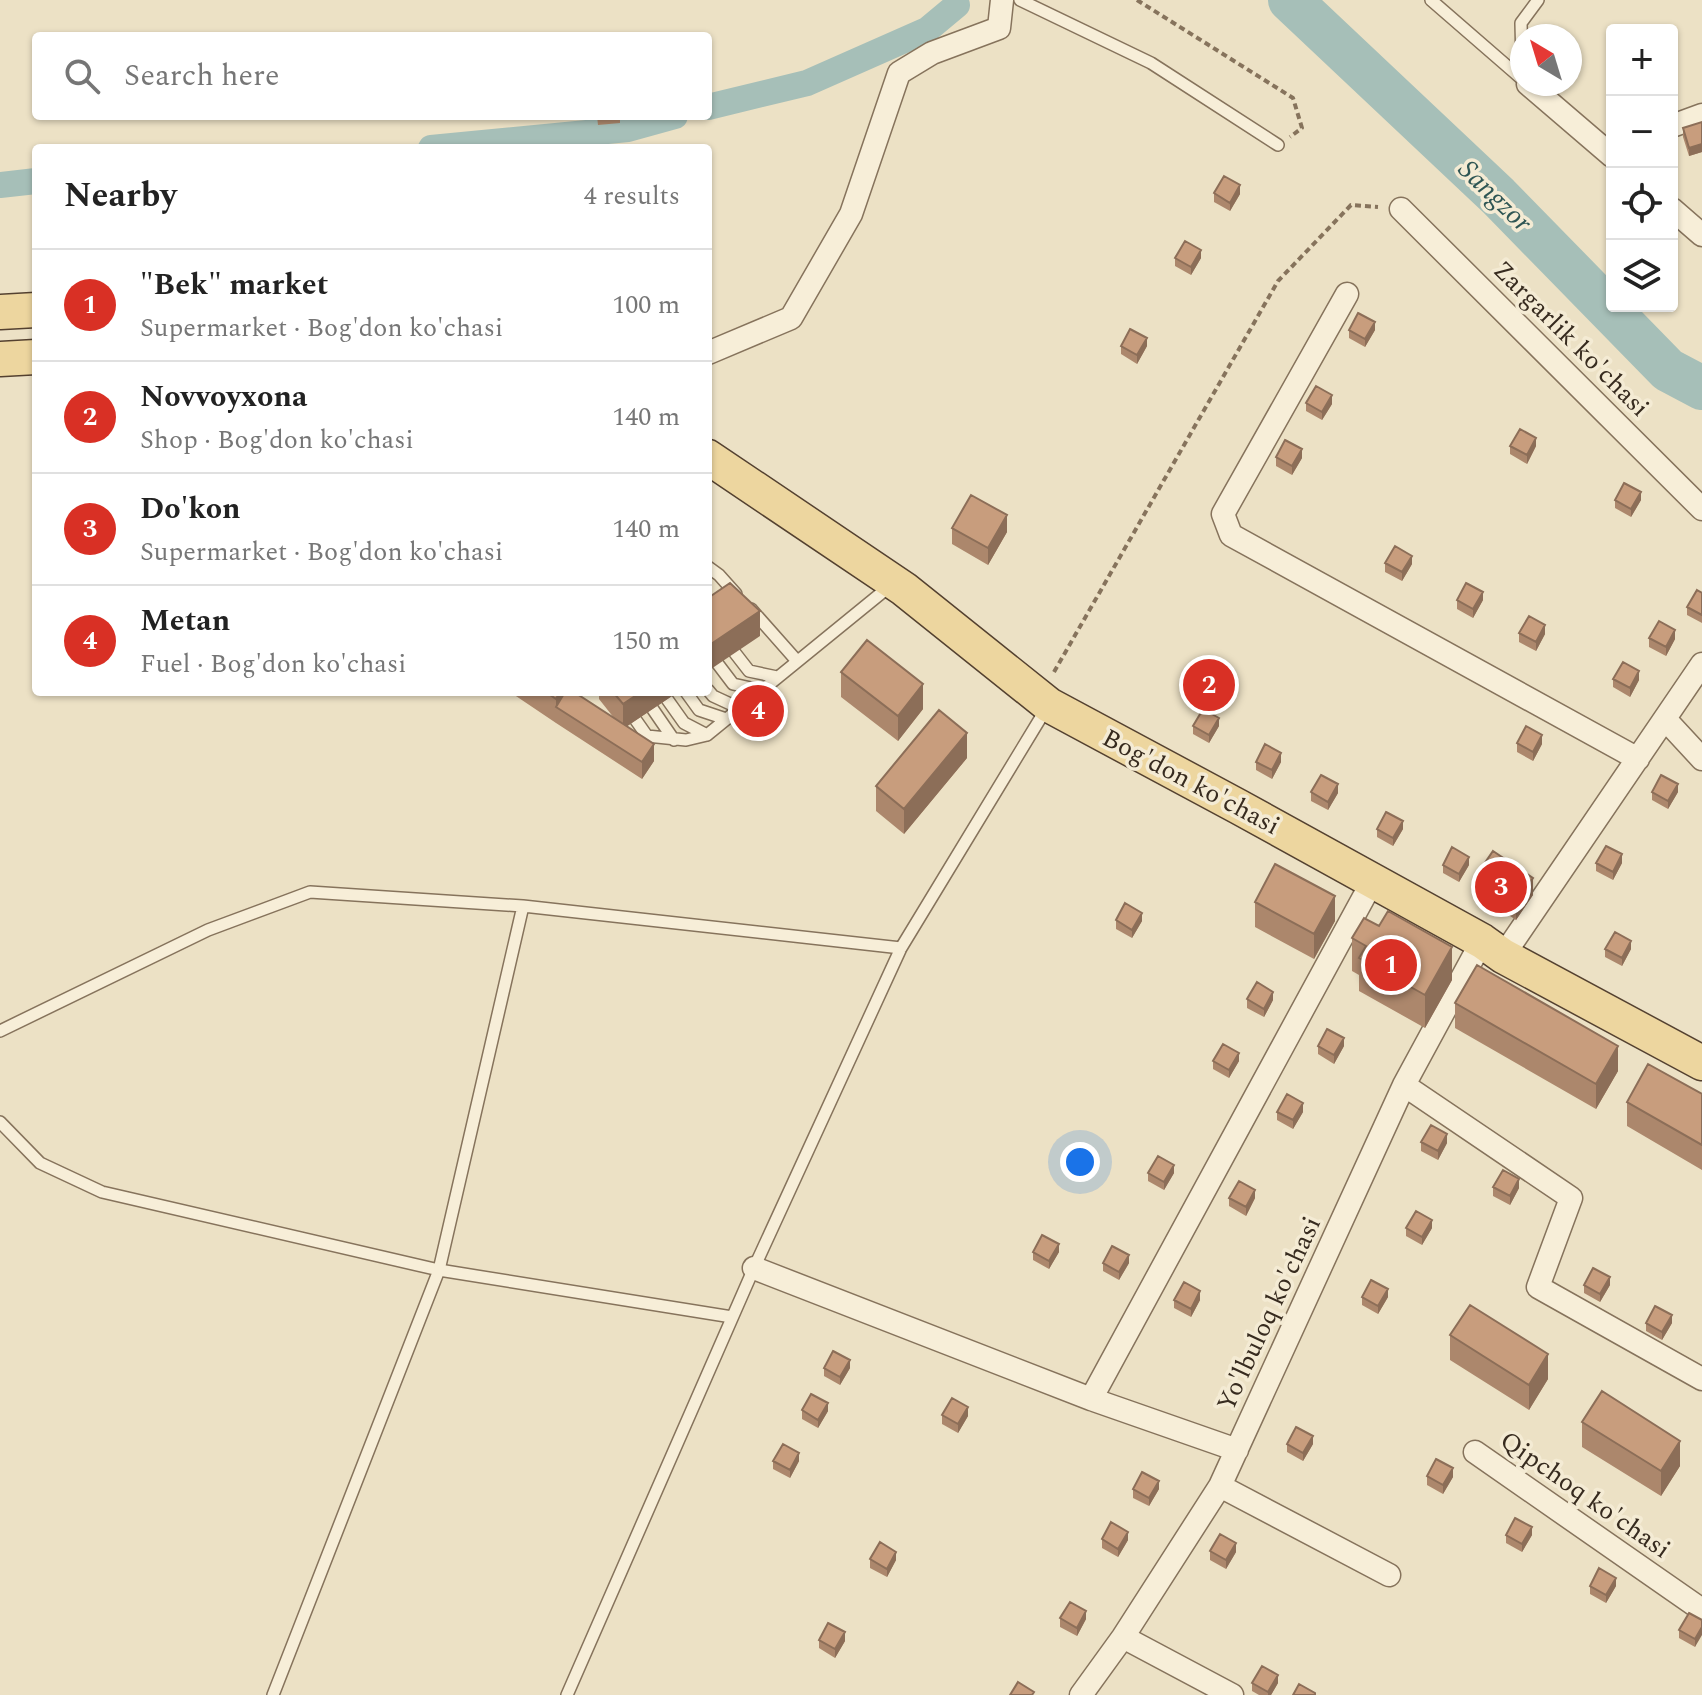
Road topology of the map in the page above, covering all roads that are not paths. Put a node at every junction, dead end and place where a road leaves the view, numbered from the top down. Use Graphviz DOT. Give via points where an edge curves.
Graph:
graph roads {
  1 [pos="1002,0"];
  2 [pos="1020,0"];
  3 [pos="1431,0"];
  4 [pos="1538,0"];
  5 [pos="1521,24"];
  6 [pos="1510,69"];
  7 [pos="1543,96"];
  8 [pos="1702,115"];
  9 [pos="1678,124"];
  10 [pos="1278,145"];
  11 [pos="1606,148"];
  12 [pos="1401,209"];
  13 [pos="1678,214"];
  14 [pos="1702,235"];
  15 [pos="1347,294"];
  16 [pos="32,310"];
  17 [pos="0,312"];
  18 [pos="712,351"];
  19 [pos="32,357"];
  20 [pos="0,359"];
  21 [pos="712,460"];
  22 [pos="1702,509"];
  23 [pos="712,570"];
  24 [pos="895,582"];
  25 [pos="716,629"];
  26 [pos="712,656"];
  27 [pos="797,661"];
  28 [pos="1702,664"];
  29 [pos="777,677"];
  30 [pos="760,690"];
  31 [pos="712,695"];
  32 [pos="619,696"];
  33 [pos="644,696"];
  34 [pos="665,696"];
  35 [pos="689,696"];
  36 [pos="1044,702"];
  37 [pos="739,708"];
  38 [pos="726,719"];
  39 [pos="1665,719"];
  40 [pos="707,735"];
  41 [pos="674,740"];
  42 [pos="1638,759"];
  43 [pos="1702,759"];
  44 [pos="1372,882"];
  45 [pos="523,906"];
  46 [pos="901,948"];
  47 [pos="1492,949"];
  48 [pos="0,1031"];
  49 [pos="1702,1063"];
  50 [pos="1404,1085"];
  51 [pos="0,1122"];
  52 [pos="754,1268"];
  53 [pos="439,1270"];
  54 [pos="732,1317"];
  55 [pos="1702,1379"];
  56 [pos="1091,1399"];
  57 [pos="1237,1450"];
  58 [pos="1475,1452"];
  59 [pos="1220,1486"];
  60 [pos="1389,1575"];
  61 [pos="1702,1610"];
  62 [pos="1123,1637"];
  63 [pos="273,1695"];
  64 [pos="567,1695"];
  65 [pos="1081,1695"];
  66 [pos="1232,1695"];
  1 -- 18 [label="street" via="999,28 932,53 899,73 851,214 791,318"];
  2 -- 10 [label="lane" via="1151,63"];
  3 -- 6 [label="lane"];
  4 -- 5 [label="lane"];
  7 -- 11 [label="street"];
  8 -- 9 [label="street"];
  12 -- 22 [label="street, Zargarlik ko'chasi"];
  13 -- 14 [label="street"];
  15 -- 42 [label="street" via="1223,514 1231,535"];
  16 -- 17 [label="main road"];
  19 -- 20 [label="main road"];
  21 -- 24 [label="main road, Bog'don ko'chasi"];
  23 -- 27 [label="lane"];
  24 -- 27 [label="lane"];
  24 -- 36 [label="main road, Bog'don ko'chasi"];
  25 -- 29 [label="lane" via="749,671"];
  26 -- 30 [label="lane" via="733,684"];
  27 -- 29 [label="lane"];
  28 -- 39 [label="street, Yo'lbuloq ko'chasi"];
  29 -- 30 [label="lane"];
  30 -- 37 [label="lane"];
  31 -- 37 [label="lane"];
  32 -- 41 [label="lane" via="647,736"];
  33 -- 41 [label="lane"];
  34 -- 40 [label="lane" via="684,723"];
  35 -- 38 [label="lane" via="699,710"];
  36 -- 44 [label="main road, Bog'don ko'chasi"];
  36 -- 46 [label="lane"];
  37 -- 38 [label="lane"];
  38 -- 40 [label="lane"];
  39 -- 42 [label="street, Yo'lbuloq ko'chasi"];
  39 -- 43 [label="street"];
  40 -- 41 [label="lane"];
  42 -- 47 [label="street, Yo'lbuloq ko'chasi"];
  44 -- 47 [label="main road, Bog'don ko'chasi"];
  44 -- 56 [label="street"];
  45 -- 46 [label="lane"];
  45 -- 48 [label="lane" via="310,892 208,930"];
  45 -- 53 [label="lane"];
  46 -- 52 [label="lane"];
  47 -- 49 [label="main road, Bog'don ko'chasi"];
  47 -- 50 [label="street, Yo'lbuloq ko'chasi"];
  50 -- 55 [label="street" via="1571,1198 1538,1287"];
  50 -- 57 [label="street, Yo'lbuloq ko'chasi"];
  51 -- 53 [label="lane" via="40,1163 102,1192"];
  52 -- 54 [label="lane"];
  52 -- 56 [label="street"];
  53 -- 54 [label="lane"];
  53 -- 63 [label="lane"];
  54 -- 64 [label="lane"];
  56 -- 57 [label="street"];
  57 -- 59 [label="street, Yo'lbuloq ko'chasi"];
  58 -- 61 [label="street, Qipchoq ko'chasi"];
  59 -- 60 [label="street"];
  59 -- 62 [label="street, Yo'lbuloq ko'chasi"];
  62 -- 65 [label="street, Yo'lbuloq ko'chasi"];
  62 -- 66 [label="street"];
}
